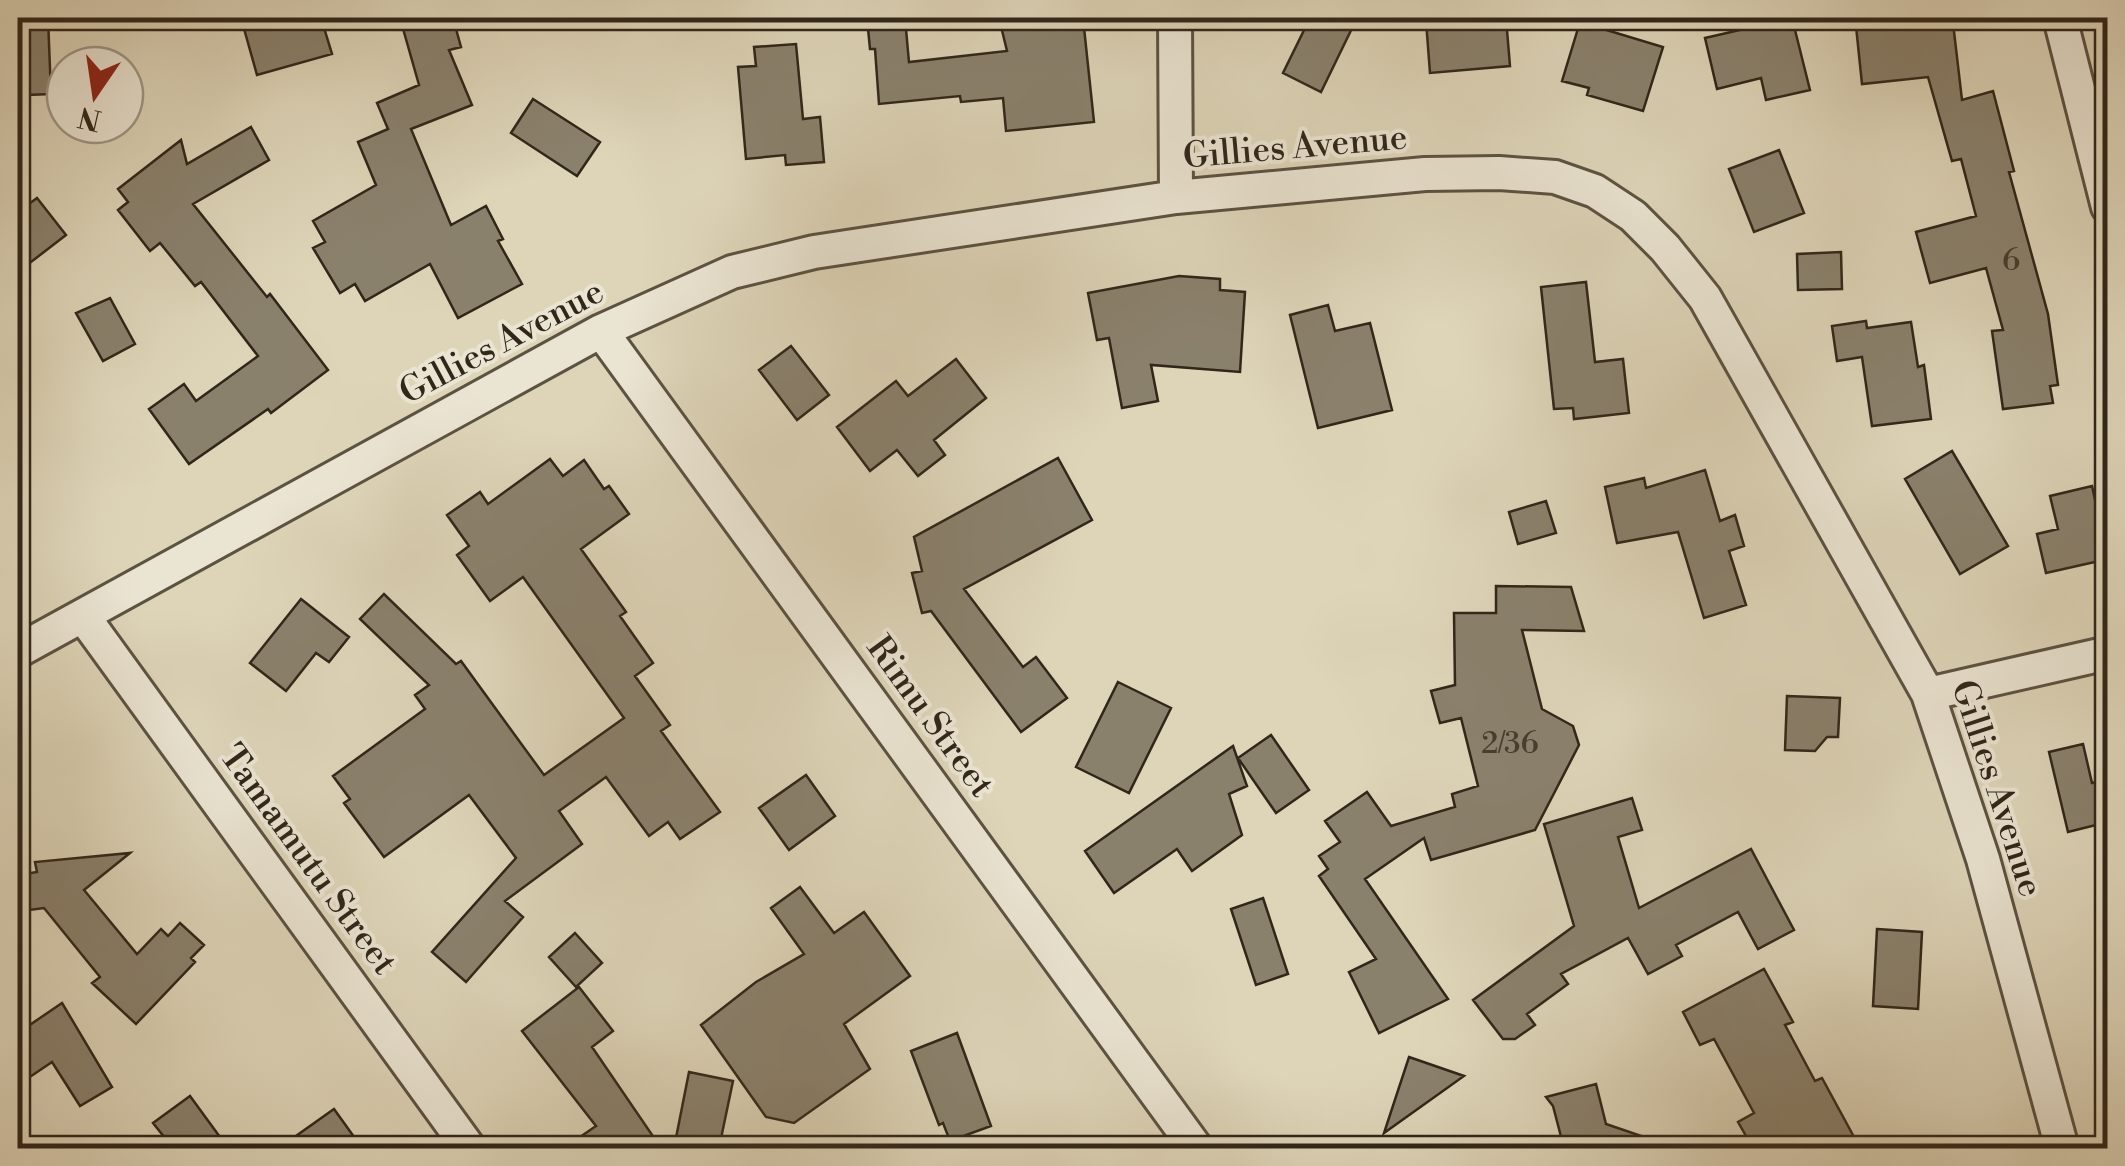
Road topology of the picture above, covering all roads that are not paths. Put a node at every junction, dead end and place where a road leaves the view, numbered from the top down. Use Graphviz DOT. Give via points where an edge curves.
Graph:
graph roads {
  1 [pos="1175,18"];
  2 [pos="2060,18"];
  3 [pos="1176,197"];
  4 [pos="2108,207"];
  5 [pos="601,331"];
  6 [pos="83,616"];
  7 [pos="18,651"];
  8 [pos="2108,653"];
  9 [pos="1928,694"];
  10 [pos="470,1148"];
  11 [pos="1196,1148"];
  12 [pos="2062,1148"];
  1 -- 3 [label="street"];
  2 -- 4 [label="street"];
  3 -- 5 [label="street, Gillies Avenue" via="798,256 732,272"];
  3 -- 9 [label="street, Gillies Avenue" via="1499,173 1556,176 1634,216 1705,298"];
  5 -- 6 [label="street, Gillies Avenue"];
  5 -- 11 [label="street, Rimu Street"];
  6 -- 7 [label="street, Gillies Avenue"];
  6 -- 10 [label="street, Tamamutu Street"];
  8 -- 9 [label="street"];
  9 -- 12 [label="street, Gillies Avenue" via="1983,859"];
}
